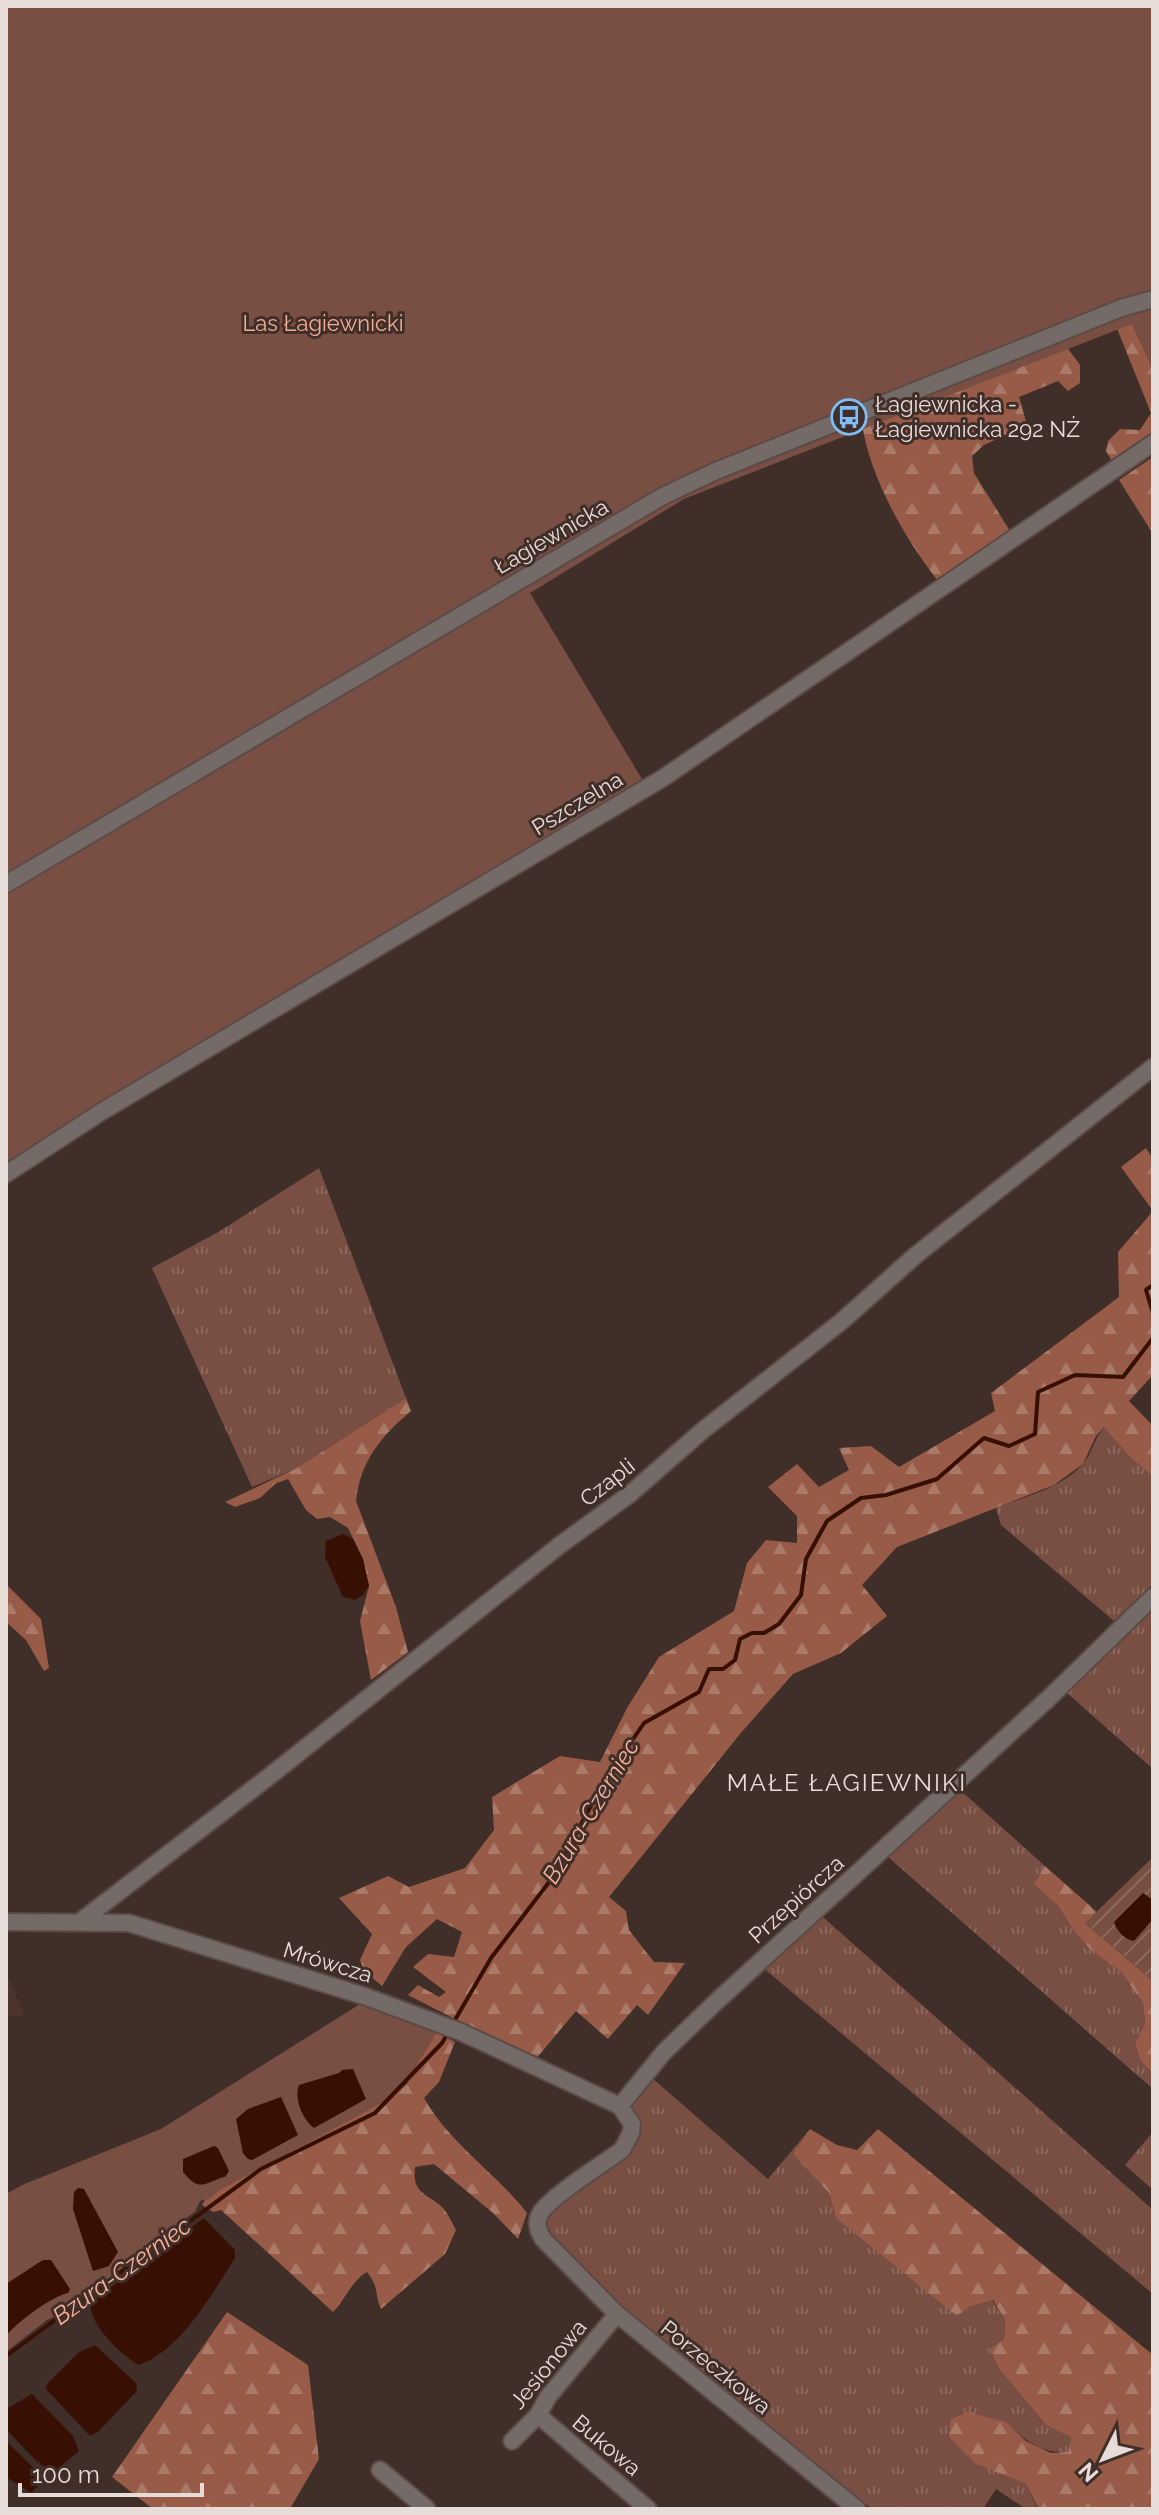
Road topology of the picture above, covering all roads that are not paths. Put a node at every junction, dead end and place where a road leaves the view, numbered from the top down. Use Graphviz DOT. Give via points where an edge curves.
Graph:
graph roads {
  1 [pos="1153,299"];
  2 [pos="1153,443"];
  3 [pos="6,884"];
  4 [pos="1153,1067"];
  5 [pos="6,1174"];
  6 [pos="1153,1597"];
  7 [pos="120,1892"];
  8 [pos="81,1921"];
  9 [pos="6,1922"];
  10 [pos="129,1923"];
  11 [pos="620,2106"];
  12 [pos="617,2314"];
  13 [pos="538,2415"];
  14 [pos="512,2441"];
  15 [pos="380,2470"];
  16 [pos="427,2509"];
  17 [pos="648,2509"];
  18 [pos="857,2509"];
  1 -- 3 [label="street, Łagiewnicka" via="672,491"];
  2 -- 5 [label="street, Pszczelna" via="663,778 101,1112"];
  4 -- 7 [label="street, Czapli" via="916,1255 630,1494"];
  6 -- 11 [label="street, Przepiórcza" via="717,2001 664,2052"];
  7 -- 8 [label="street, Czapli"];
  7 -- 10 [label="street"];
  8 -- 9 [label="street, Mrówcza"];
  8 -- 10 [label="street, Mrówcza"];
  10 -- 11 [label="street, Mrówcza" via="435,2022"];
  11 -- 12 [label="street, Porzeczkowa" via="632,2124 622,2150 547,2205 538,2230"];
  12 -- 13 [label="street, Jesionowa"];
  12 -- 18 [label="street, Porzeczkowa"];
  13 -- 14 [label="street, Jesionowa"];
  13 -- 17 [label="street, Bukowa"];
  15 -- 16 [label="street"];
}
